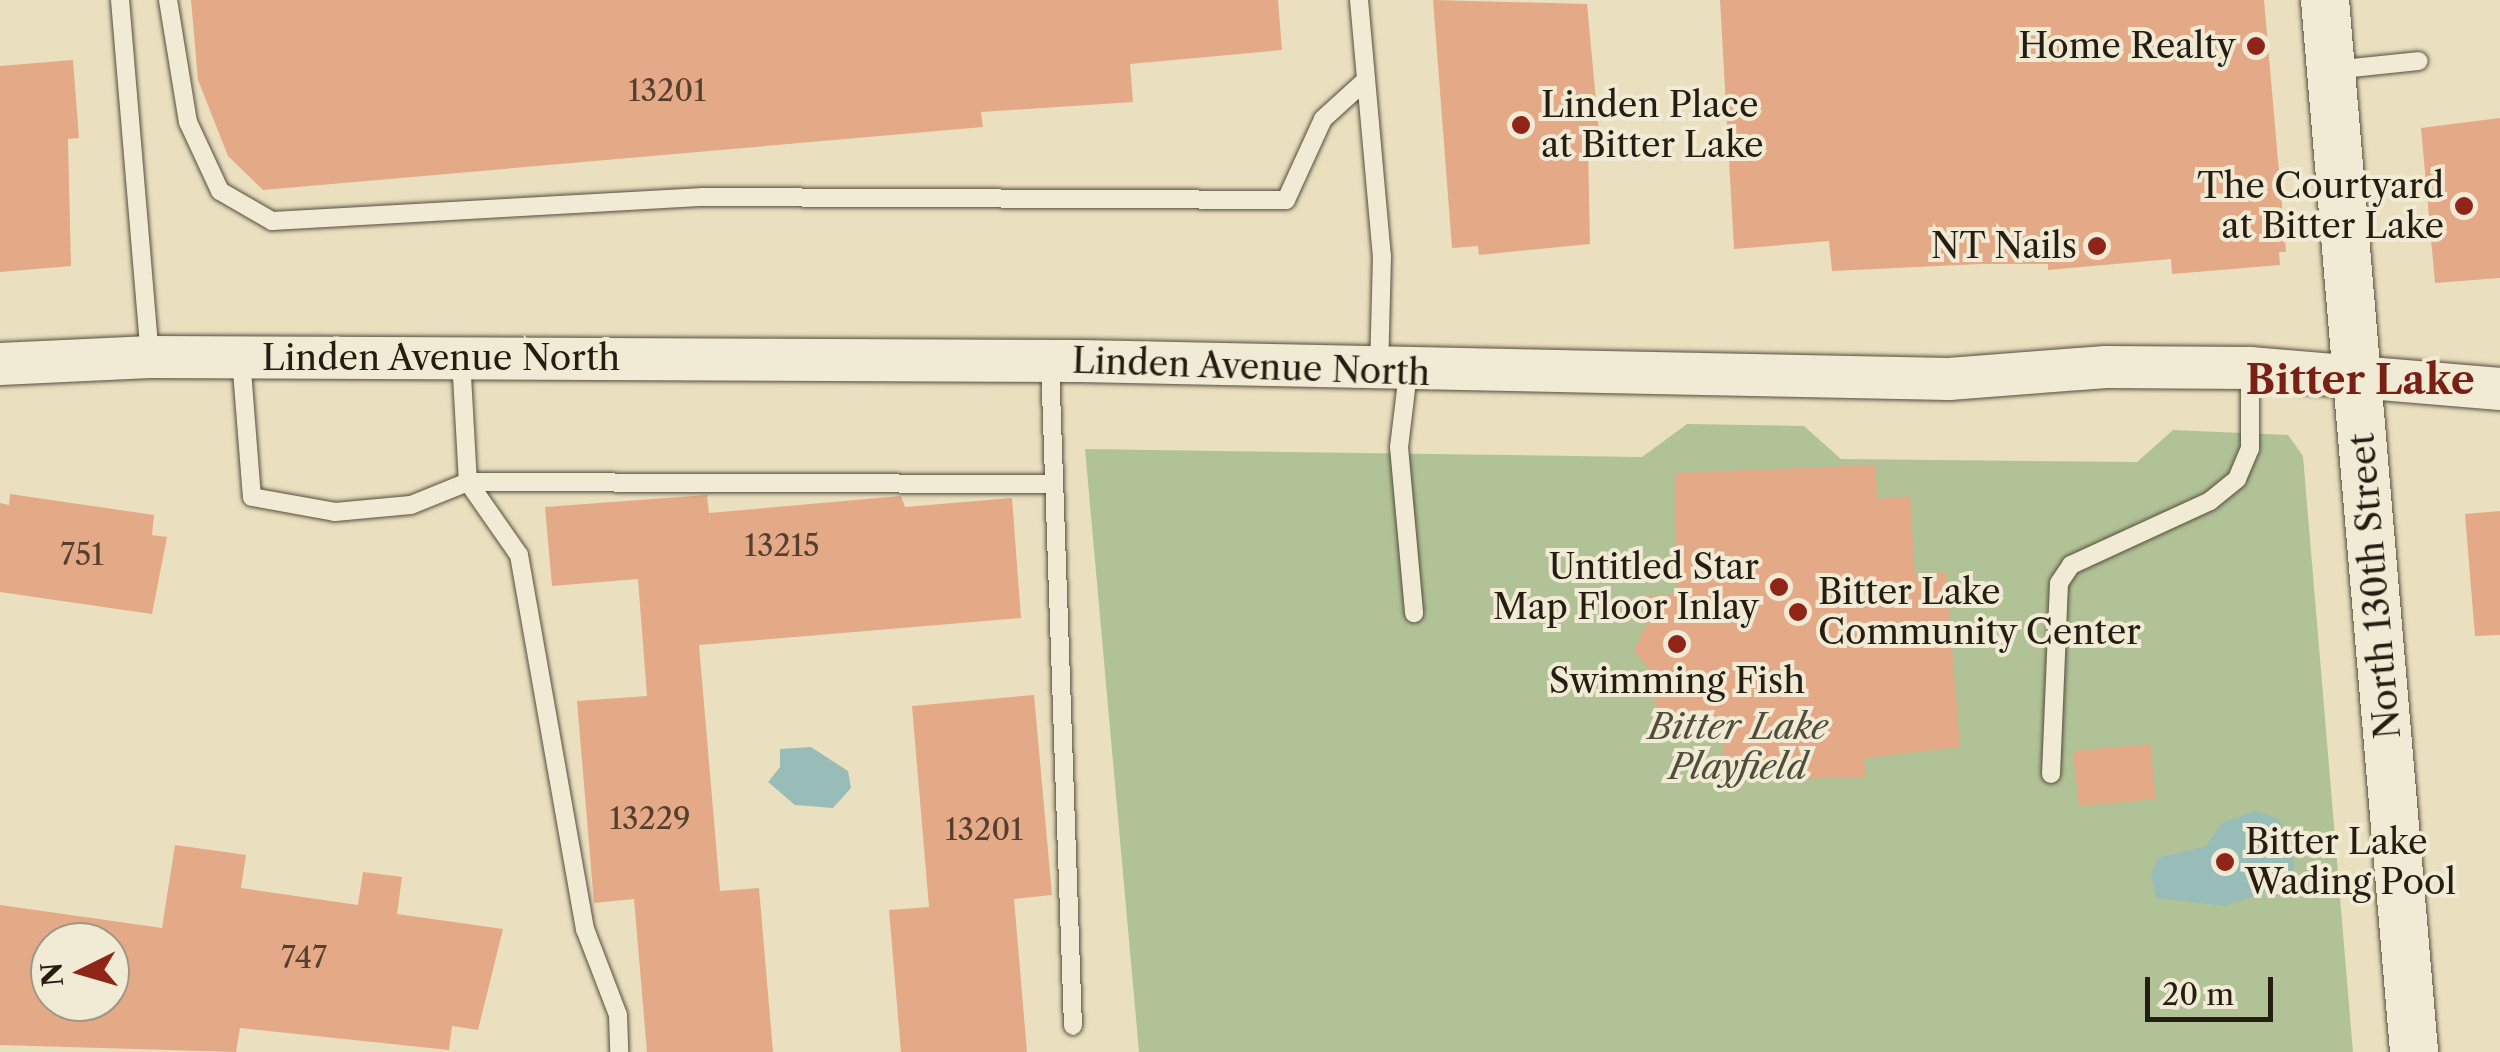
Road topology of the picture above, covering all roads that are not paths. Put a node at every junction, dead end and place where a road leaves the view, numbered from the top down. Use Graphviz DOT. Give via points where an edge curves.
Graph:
graph roads {
  1 [pos="120,0"];
  2 [pos="168,0"];
  3 [pos="1359,0"];
  4 [pos="2326,0"];
  5 [pos="2419,61"];
  6 [pos="2332,70"];
  7 [pos="1366,80"];
  8 [pos="150,357"];
  9 [pos="241,358"];
  10 [pos="461,358"];
  11 [pos="1050,361"];
  12 [pos="0,364"];
  13 [pos="2250,368"];
  14 [pos="1394,370"];
  15 [pos="2360,380"];
  16 [pos="2500,389"];
  17 [pos="468,482"];
  18 [pos="1054,484"];
  19 [pos="1414,613"];
  20 [pos="2050,774"];
  21 [pos="1073,1026"];
  22 [pos="620,1052"];
  23 [pos="2414,1052"];
  1 -- 8 [label="lane"];
  2 -- 7 [label="lane" via="188,122 220,192 272,221 703,198 1286,200 1323,119"];
  3 -- 7 [label="lane"];
  4 -- 6 [label="main road, North 130th Street"];
  5 -- 6 [label="lane"];
  6 -- 15 [label="main road, North 130th Street"];
  7 -- 14 [label="lane"];
  8 -- 9 [label="street, Linden Avenue North"];
  8 -- 12 [label="street, Linden Avenue North"];
  9 -- 10 [label="street, Linden Avenue North"];
  9 -- 17 [label="lane" via="252,497 336,512 412,505"];
  10 -- 11 [label="street, Linden Avenue North"];
  10 -- 17 [label="lane"];
  11 -- 14 [label="street, Linden Avenue North"];
  11 -- 18 [label="lane"];
  13 -- 14 [label="street, Linden Avenue North" via="2106,367 1949,379"];
  13 -- 15 [label="street, Linden Avenue North"];
  13 -- 20 [label="lane" via="2250,449 2237,479 2210,500 2071,566 2059,583"];
  14 -- 19 [label="lane"];
  15 -- 16 [label="street, Linden Avenue North"];
  15 -- 23 [label="main road, North 130th Street"];
  17 -- 18 [label="lane"];
  17 -- 22 [label="lane" via="519,555 585,928 618,1014"];
  18 -- 21 [label="lane"];
}
